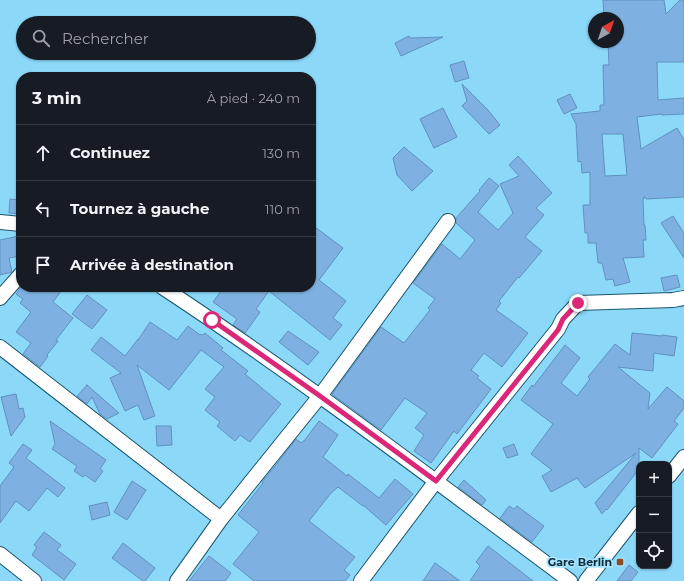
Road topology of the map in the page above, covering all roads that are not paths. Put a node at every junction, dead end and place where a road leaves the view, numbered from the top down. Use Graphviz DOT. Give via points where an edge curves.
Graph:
graph roads {
  1 [pos="448,221"];
  2 [pos="0,222"];
  3 [pos="16,224"];
  4 [pos="16,280"];
  5 [pos="170,292"];
  6 [pos="0,298"];
  7 [pos="684,298"];
  8 [pos="0,347"];
  9 [pos="320,396"];
  10 [pos="684,457"];
  11 [pos="672,472"];
  12 [pos="436,481"];
  13 [pos="636,517"];
  14 [pos="221,519"];
  15 [pos="0,554"];
  16 [pos="34,581"];
  17 [pos="177,581"];
  18 [pos="361,581"];
  19 [pos="570,581"];
  20 [pos="586,581"];
  1 -- 9 [label="street"];
  2 -- 3 [label="street"];
  4 -- 6 [label="street"];
  5 -- 9 [label="street"];
  7 -- 12 [label="street" via="578,303"];
  8 -- 14 [label="street"];
  9 -- 12 [label="street"];
  9 -- 14 [label="street"];
  10 -- 11 [label="street"];
  12 -- 18 [label="street"];
  12 -- 19 [label="street"];
  13 -- 20 [label="street"];
  14 -- 17 [label="street"];
  15 -- 16 [label="street"];
}
